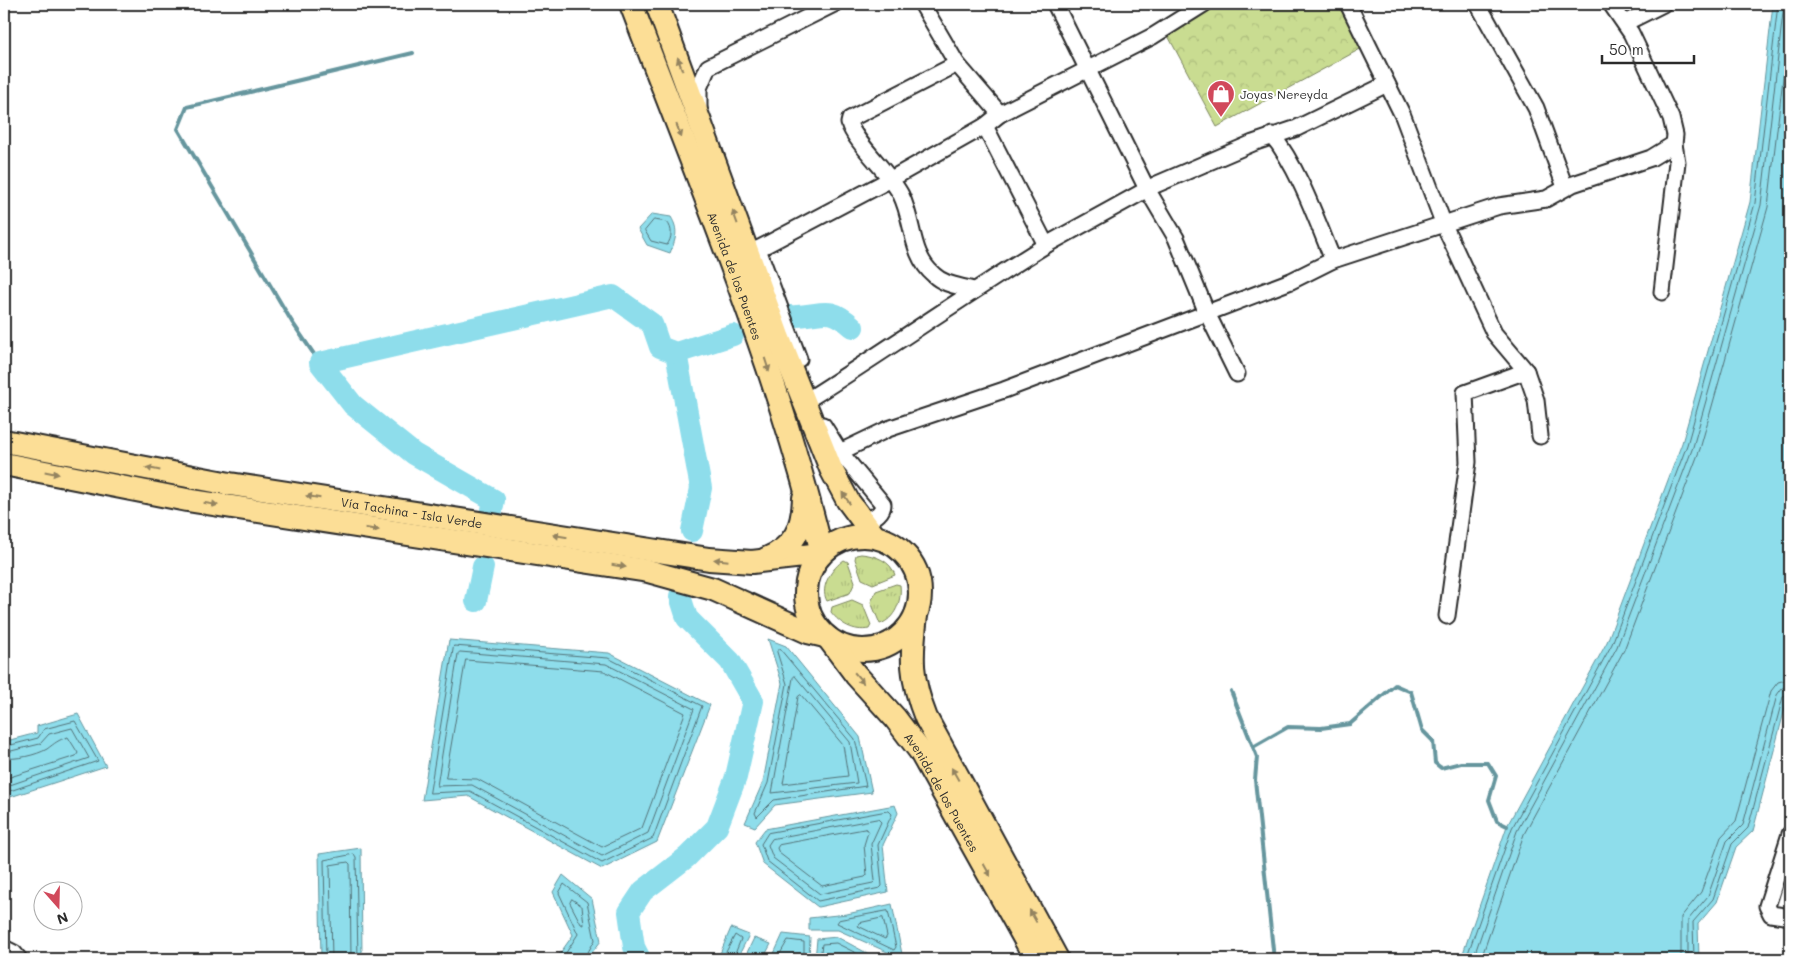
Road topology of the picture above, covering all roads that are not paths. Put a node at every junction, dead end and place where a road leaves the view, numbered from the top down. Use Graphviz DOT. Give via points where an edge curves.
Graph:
graph roads {
  1 [pos="631,4"];
  2 [pos="657,4"];
  3 [pos="834,4"];
  4 [pos="922,4"];
  5 [pos="1056,4"];
  6 [pos="1204,4"];
  7 [pos="1348,4"];
  8 [pos="1478,4"];
  9 [pos="1611,4"];
  10 [pos="1663,4"];
  11 [pos="1625,23"];
  12 [pos="958,64"];
  13 [pos="1089,69"];
  14 [pos="1387,84"];
  15 [pos="1000,114"];
  16 [pos="700,123"];
  17 [pos="985,126"];
  18 [pos="1272,135"];
  19 [pos="1674,144"];
  20 [pos="891,179"];
  21 [pos="1565,187"];
  22 [pos="1147,189"];
  23 [pos="1444,225"];
  24 [pos="1046,245"];
  25 [pos="752,248"];
  26 [pos="1332,260"];
  27 [pos="973,290"];
  28 [pos="1662,292"];
  29 [pos="1207,313"];
  30 [pos="1526,371"];
  31 [pos="1238,374"];
  32 [pos="812,397"];
  33 [pos="1540,436"];
  34 [pos="4,440"];
  35 [pos="840,452"];
  36 [pos="4,464"];
  37 [pos="804,479"];
  38 [pos="869,530"];
  39 [pos="822,554"];
  40 [pos="752,562"];
  41 [pos="916,615"];
  42 [pos="1447,616"];
  43 [pos="821,636"];
  44 [pos="1790,834"];
  45 [pos="1790,917"];
  46 [pos="4,948"];
  47 [pos="19,959"];
  48 [pos="1036,959"];
  49 [pos="1057,959"];
  1 -- 37 [label="main road, Avenida de los Puentes, one-way" via="758,339"];
  16 -- 2 [label="main road, Avenida de los Puentes, one-way"];
  3 -- 16 [label="street" via="708,67 699,88"];
  4 -- 12 [label="street"];
  5 -- 13 [label="street"];
  6 -- 13 [label="street" via="1153,36"];
  7 -- 14 [label="street"];
  8 -- 21 [label="street" via="1536,108"];
  9 -- 11 [label="street"];
  10 -- 11 [label="street"];
  11 -- 19 [label="street" via="1671,118"];
  12 -- 15 [label="street"];
  12 -- 20 [label="street" via="850,119 850,127"];
  13 -- 15 [label="street"];
  13 -- 22 [label="street"];
  14 -- 18 [label="street" via="1297,128"];
  14 -- 23 [label="street" via="1403,116"];
  15 -- 17 [label="street"];
  25 -- 16 [label="main road, Avenida de los Puentes, one-way"];
  17 -- 20 [label="street"];
  17 -- 24 [label="street"];
  18 -- 22 [label="street"];
  18 -- 26 [label="street" via="1314,213"];
  19 -- 21 [label="street" via="1651,158"];
  19 -- 28 [label="street" via="1677,162"];
  20 -- 25 [label="street"];
  20 -- 27 [label="street" via="901,195 916,249 925,265 934,276 945,282"];
  21 -- 23 [label="street" via="1546,199 1499,206"];
  22 -- 24 [label="street"];
  22 -- 29 [label="street" via="1176,238"];
  23 -- 26 [label="street"];
  23 -- 30 [label="street" via="1494,333"];
  24 -- 27 [label="street"];
  25 -- 32 [label="street"];
  38 -- 25 [label="main road, Avenida de los Puentes, one-way" via="834,478 778,336"];
  26 -- 29 [label="street" via="1291,281"];
  27 -- 32 [label="street"];
  29 -- 31 [label="street"];
  29 -- 35 [label="street" via="1004,390 888,429"];
  30 -- 33 [label="street" via="1536,400"];
  30 -- 42 [label="street" via="1465,394 1468,462"];
  32 -- 35 [label="street" via="826,432"];
  40 -- 34 [label="main road, Vía Tachina - Isla Verde, one-way" via="653,551 240,486"];
  35 -- 38 [label="street" via="883,504"];
  36 -- 43 [label="main road, Vía Tachina - Isla Verde, one-way" via="187,500 648,571 713,589"];
  37 -- 39 [label="main road, Avenida de los Puentes"];
  37 -- 40 [label="main road" via="804,517 796,537 781,551"];
  38 -- 39 [label="main road" via="862,536 845,539"];
  38 -- 41 [label="main road" via="898,547 914,566 921,590"];
  39 -- 40 [label="main road, Vía Tachina - Isla Verde"];
  39 -- 43 [label="main road" via="808,576 806,600"];
  41 -- 43 [label="main road" via="899,638 874,650 846,648"];
  49 -- 41 [label="main road, Avenida de los Puentes, one-way" via="926,718 911,664"];
  43 -- 48 [label="main road, Avenida de los Puentes, one-way" via="895,718 920,751"];
  44 -- 45 [label="street" via="1767,901 1772,914"];
  46 -- 47 [label="street" via="14,952"];
}
